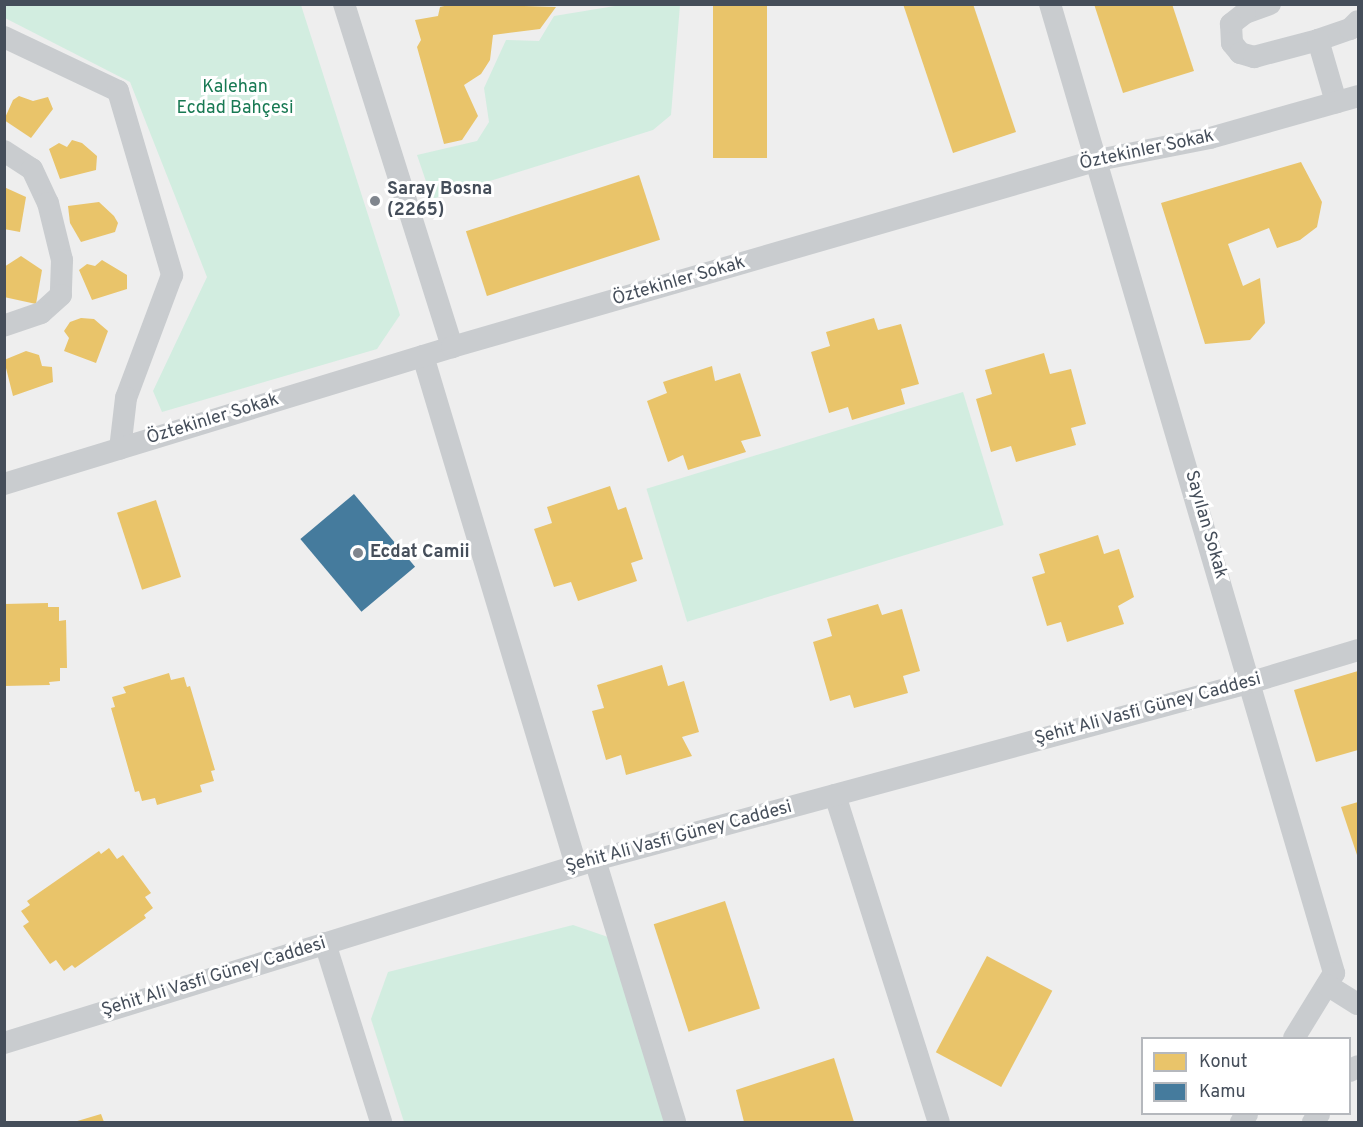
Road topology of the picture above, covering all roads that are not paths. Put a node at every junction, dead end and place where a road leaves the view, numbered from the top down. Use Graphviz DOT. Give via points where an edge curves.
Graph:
graph roads {
  1 [pos="344,4"];
  2 [pos="1050,4"];
  3 [pos="1270,4"];
  4 [pos="1359,21"];
  5 [pos="4,37"];
  6 [pos="1318,40"];
  7 [pos="1359,96"];
  8 [pos="1336,102"];
  9 [pos="4,151"];
  10 [pos="1098,160"];
  11 [pos="4,326"];
  12 [pos="452,347"];
  13 [pos="423,356"];
  14 [pos="120,449"];
  15 [pos="4,484"];
  16 [pos="1359,650"];
  17 [pos="1252,682"];
  18 [pos="835,795"];
  19 [pos="585,863"];
  20 [pos="325,944"];
  21 [pos="1327,985"];
  22 [pos="1359,1004"];
  23 [pos="1294,1037"];
  24 [pos="4,1043"];
  25 [pos="381,1122"];
  26 [pos="675,1122"];
  27 [pos="939,1122"];
  1 -- 12 [label="street"];
  2 -- 10 [label="street, Sayılan Sokak"];
  3 -- 6 [label="street" via="1231,24 1232,43 1240,53 1254,57"];
  4 -- 6 [label="street" via="1350,29"];
  5 -- 14 [label="street" via="118,91 172,275 126,398"];
  6 -- 8 [label="street"];
  7 -- 8 [label="street, Öztekinler Sokak"];
  8 -- 10 [label="street, Öztekinler Sokak" via="1210,138"];
  9 -- 11 [label="street" via="32,169 48,203 62,260 61,295 41,313"];
  10 -- 12 [label="street, Öztekinler Sokak"];
  10 -- 17 [label="street, Sayılan Sokak"];
  12 -- 13 [label="street, Öztekinler Sokak"];
  13 -- 14 [label="street, Öztekinler Sokak"];
  13 -- 19 [label="street"];
  14 -- 15 [label="street, Öztekinler Sokak"];
  16 -- 17 [label="street, Şehit Ali Vasfi Güney Caddesi"];
  17 -- 18 [label="street, Şehit Ali Vasfi Güney Caddesi"];
  17 -- 21 [label="street, Sayılan Sokak" via="1334,973"];
  18 -- 19 [label="street, Şehit Ali Vasfi Güney Caddesi"];
  18 -- 27 [label="street"];
  19 -- 20 [label="street, Şehit Ali Vasfi Güney Caddesi"];
  19 -- 26 [label="street"];
  20 -- 24 [label="street, Şehit Ali Vasfi Güney Caddesi"];
  20 -- 25 [label="street"];
  21 -- 22 [label="street"];
  21 -- 23 [label="street, Sayılan Sokak"];
}
